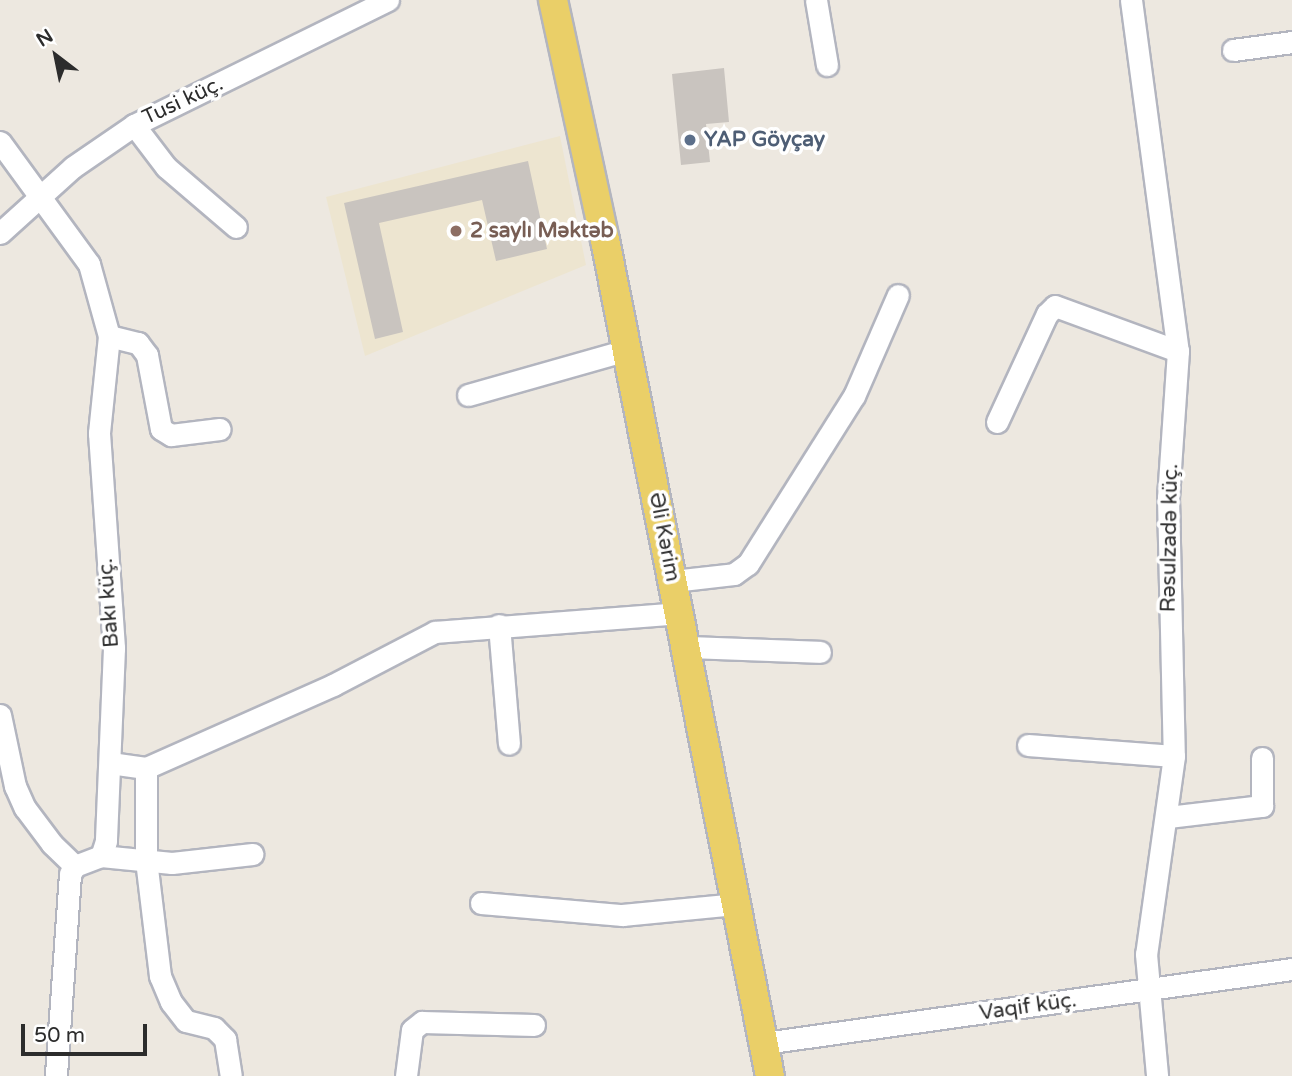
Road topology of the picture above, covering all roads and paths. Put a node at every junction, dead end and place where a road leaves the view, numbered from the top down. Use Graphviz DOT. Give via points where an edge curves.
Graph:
graph roads {
  1 [pos="553,0"];
  2 [pos="816,0"];
  3 [pos="1131,0"];
  4 [pos="378,3"];
  5 [pos="1292,42"];
  6 [pos="1233,50"];
  7 [pos="827,65"];
  8 [pos="134,125"];
  9 [pos="0,142"];
  10 [pos="43,197"];
  11 [pos="236,227"];
  12 [pos="0,233"];
  13 [pos="898,295"];
  14 [pos="109,336"];
  15 [pos="627,350"];
  16 [pos="1178,351"];
  17 [pos="468,396"];
  18 [pos="997,422"];
  19 [pos="220,429"];
  20 [pos="673,581"];
  21 [pos="680,613"];
  22 [pos="499,625"];
  23 [pos="686,647"];
  24 [pos="820,652"];
  25 [pos="0,715"];
  26 [pos="509,744"];
  27 [pos="1028,745"];
  28 [pos="1174,756"];
  29 [pos="1262,758"];
  30 [pos="110,763"];
  31 [pos="146,768"];
  32 [pos="7,786"];
  33 [pos="1168,817"];
  34 [pos="252,853"];
  35 [pos="102,856"];
  36 [pos="146,860"];
  37 [pos="75,866"];
  38 [pos="481,903"];
  39 [pos="737,904"];
  40 [pos="1292,969"];
  41 [pos="1149,991"];
  42 [pos="534,1025"];
  43 [pos="764,1043"];
  44 [pos="56,1076"];
  45 [pos="231,1076"];
  46 [pos="406,1076"];
  47 [pos="770,1076"];
  48 [pos="1157,1076"];
  1 -- 15 [label="main road, Əli Kərim"];
  2 -- 7 [label="street"];
  3 -- 16 [label="street, Rəsulzadə küç."];
  4 -- 8 [label="street, Tusi küç."];
  5 -- 6 [label="street"];
  8 -- 10 [label="street, Tusi küç." via="103,143"];
  8 -- 11 [label="street" via="166,167"];
  9 -- 10 [label="street, Bakı küç."];
  10 -- 12 [label="street, Tusi küç."];
  10 -- 14 [label="street, Bakı küç." via="89,264"];
  13 -- 20 [label="street" via="854,396 748,564 733,575"];
  14 -- 19 [label="street" via="138,343 147,355 161,429 171,435"];
  14 -- 30 [label="street, Bakı küç." via="99,433 114,648"];
  15 -- 17 [label="street"];
  15 -- 20 [label="main road, Əli Kərim"];
  16 -- 18 [label="street" via="1055,306 1047,314"];
  16 -- 28 [label="street, Rəsulzadə küç." via="1167,559"];
  20 -- 21 [label="main road, Əli Kərim"];
  21 -- 22 [label="street"];
  21 -- 23 [label="main road, Əli Kərim"];
  22 -- 26 [label="street"];
  22 -- 31 [label="street" via="435,632 333,685"];
  23 -- 24 [label="street"];
  23 -- 39 [label="main road, Əli Kərim"];
  25 -- 32 [label="street"];
  27 -- 28 [label="street"];
  28 -- 33 [label="street, Rəsulzadə küç."];
  29 -- 33 [label="street" via="1262,806"];
  30 -- 31 [label="street" via="133,770"];
  30 -- 35 [label="street, Bakı küç."];
  31 -- 36 [label="street"];
  32 -- 37 [label="street"];
  33 -- 41 [label="street, Rəsulzadə küç." via="1146,954"];
  34 -- 36 [label="street" via="172,863"];
  35 -- 36 [label="street"];
  35 -- 37 [label="street"];
  36 -- 45 [label="street" via="160,976 171,1002 187,1021 214,1028 225,1039"];
  37 -- 44 [label="street" via="66,900"];
  38 -- 39 [label="street" via="622,915"];
  39 -- 43 [label="main road, Əli Kərim"];
  40 -- 41 [label="street, Vaqif küç."];
  41 -- 43 [label="street, Vaqif küç."];
  41 -- 48 [label="street, Rəsulzadə küç."];
  42 -- 46 [label="street" via="422,1022 412,1030"];
  43 -- 47 [label="main road, Əli Kərim"];
}
